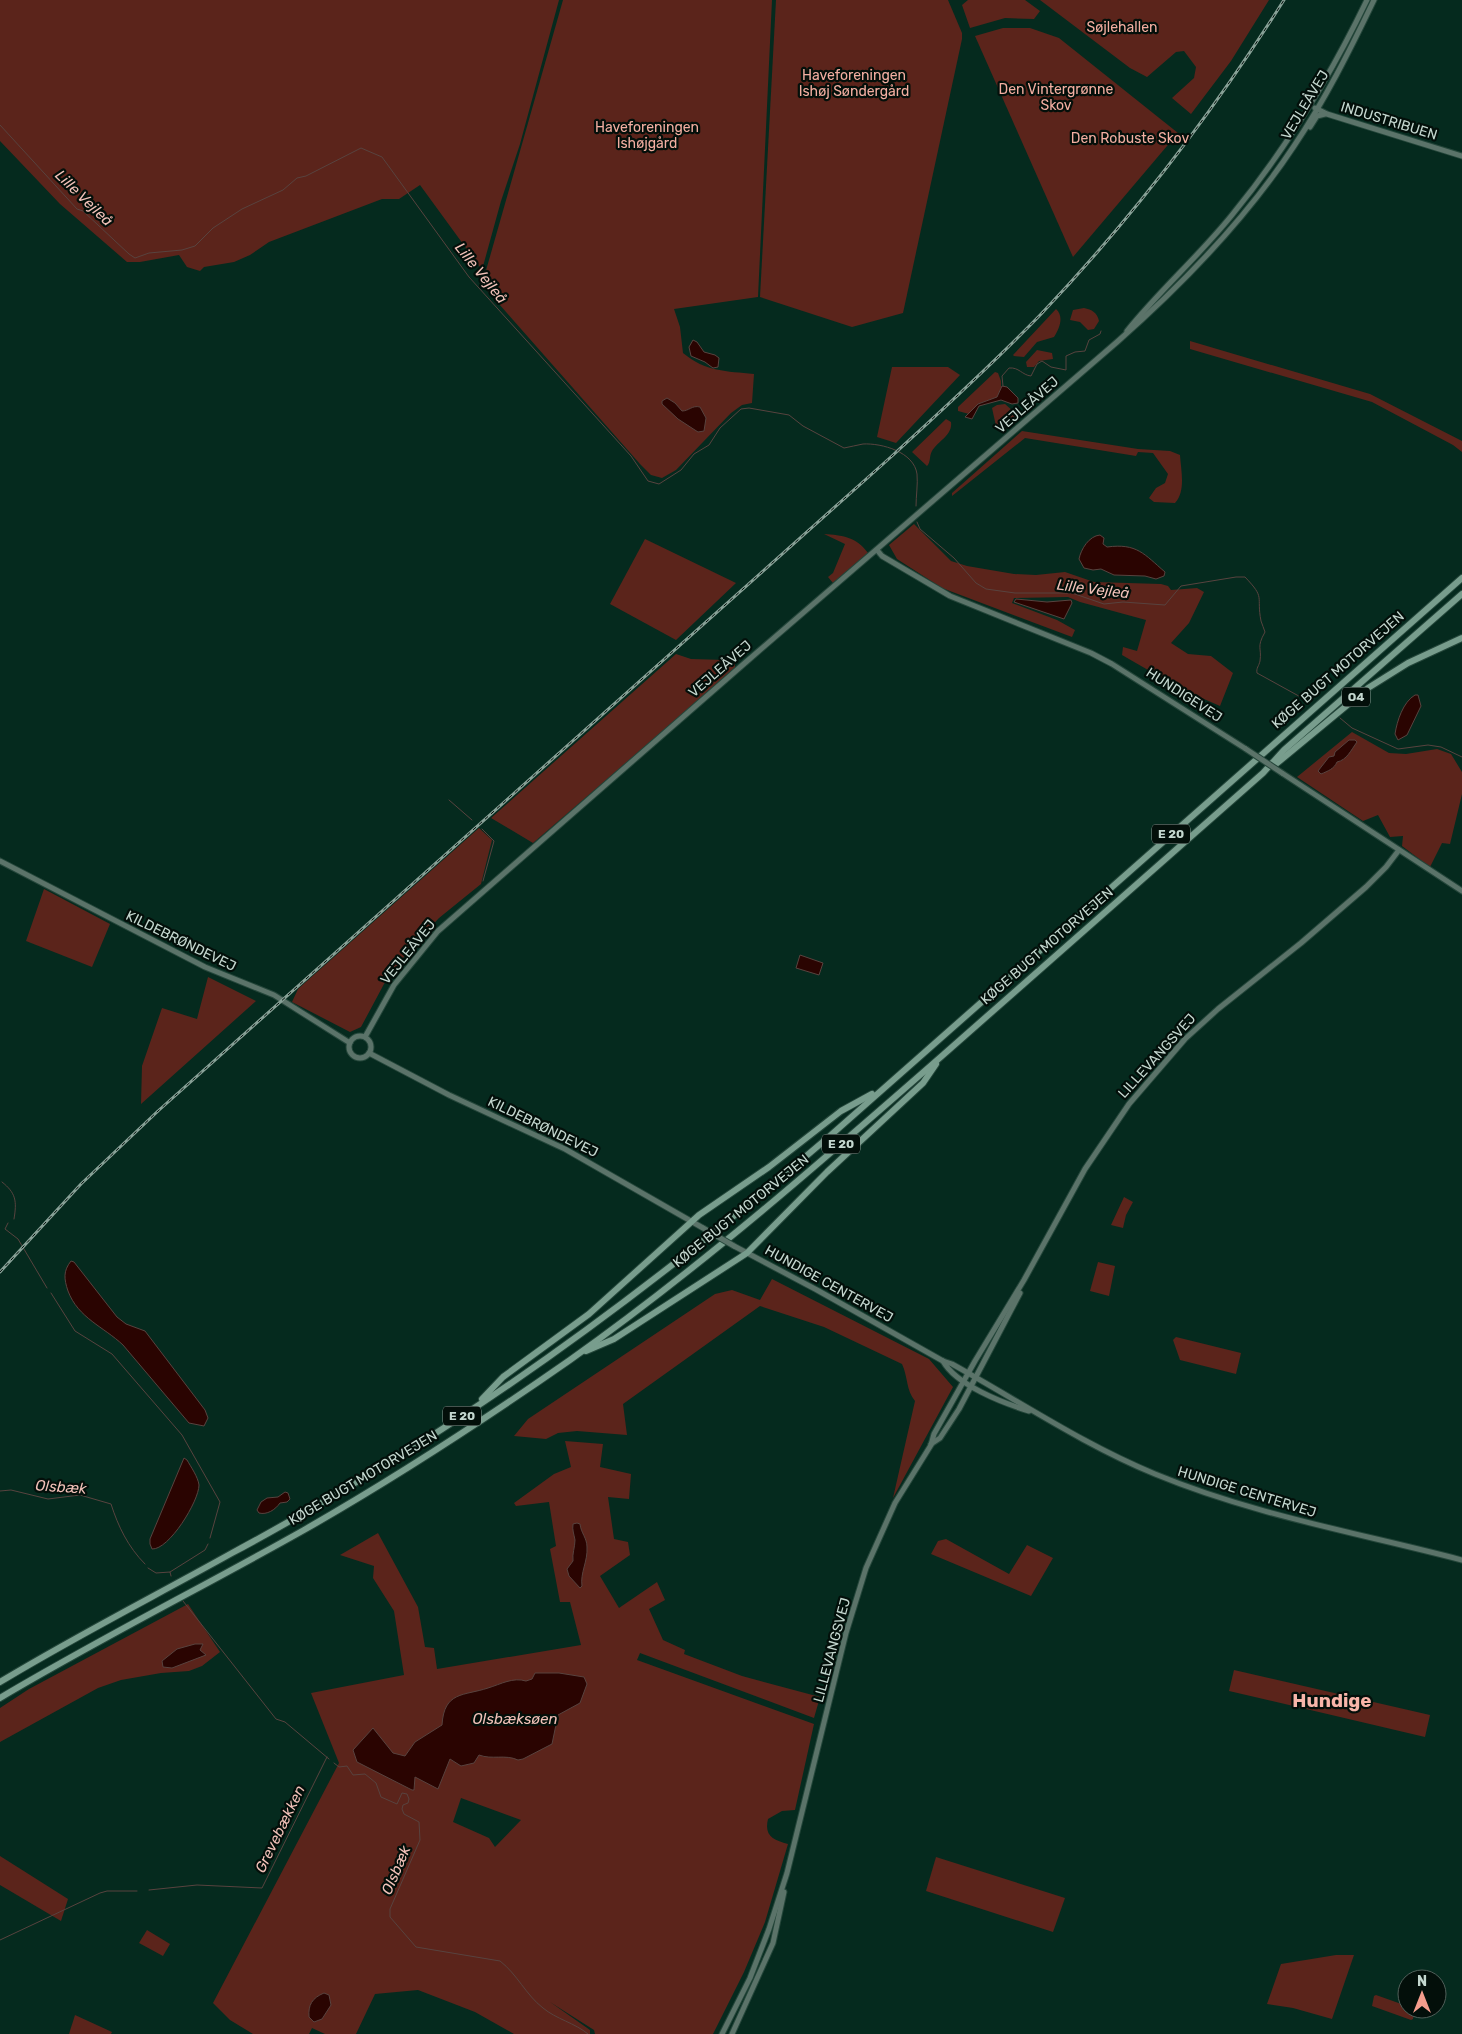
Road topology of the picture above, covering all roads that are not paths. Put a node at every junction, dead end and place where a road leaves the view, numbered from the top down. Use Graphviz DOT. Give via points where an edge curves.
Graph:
graph roads {
  1 [pos="1367,0"];
  2 [pos="1374,0"];
  3 [pos="1311,105"];
  4 [pos="1317,109"];
  5 [pos="1327,114"];
  6 [pos="1294,146"];
  7 [pos="1462,156"];
  8 [pos="1117,342"];
  9 [pos="877,550"];
  10 [pos="1461,578"];
  11 [pos="1462,594"];
  12 [pos="1462,638"];
  13 [pos="1262,773"];
  14 [pos="1399,850"];
  15 [pos="0,861"];
  16 [pos="1462,891"];
  17 [pos="366,1037"];
  18 [pos="350,1043"];
  19 [pos="369,1053"];
  20 [pos="942,1055"];
  21 [pos="882,1089"];
  22 [pos="691,1221"];
  23 [pos="703,1228"];
  24 [pos="747,1253"];
  25 [pos="1024,1278"];
  26 [pos="573,1357"];
  27 [pos="943,1361"];
  28 [pos="968,1373"];
  29 [pos="976,1377"];
  30 [pos="964,1380"];
  31 [pos="971,1386"];
  32 [pos="472,1409"];
  33 [pos="1036,1414"];
  34 [pos="931,1445"];
  35 [pos="1462,1560"];
  36 [pos="0,1682"];
  37 [pos="0,1698"];
  38 [pos="787,1873"];
  39 [pos="722,2034"];
  40 [pos="732,2034"];
  1 -- 3 [label="street, VEJLEÅVEJ"];
  2 -- 4 [label="street, VEJLEÅVEJ"];
  3 -- 4 [label="street, INDUSTRIBUEN"];
  3 -- 8 [label="street, VEJLEÅVEJ" via="1268,169 1230,217"];
  4 -- 5 [label="street, INDUSTRIBUEN"];
  4 -- 6 [label="street, VEJLEÅVEJ"];
  5 -- 6 [label="street" via="1317,116"];
  5 -- 7 [label="street, INDUSTRIBUEN"];
  6 -- 8 [label="street, VEJLEÅVEJ" via="1200,263"];
  8 -- 9 [label="street, VEJLEÅVEJ"];
  9 -- 14 [label="street, HUNDIGEVEJ, bridge" via="950,596 1083,649 1112,664"];
  9 -- 17 [label="street, VEJLEÅVEJ" via="438,930 394,985"];
  10 -- 21 [label="highway, KØGE BUGT MOTORVEJEN / E 20"];
  11 -- 13 [label="highway, KØGE BUGT MOTORVEJEN / E 20"];
  12 -- 13 [label="highway, O4" via="1408,663 1368,688"];
  13 -- 20 [label="highway, KØGE BUGT MOTORVEJEN / E 20"];
  14 -- 16 [label="street, HUNDIGEVEJ"];
  14 -- 25 [label="street, LILLEVANGSVEJ" via="1366,887 1185,1038 1144,1085 1102,1142"];
  15 -- 18 [label="street, KILDEBRØNDEVEJ" via="206,967 274,995"];
  17 -- 18 [label="street" via="354,1037"];
  17 -- 19 [label="street" via="370,1044"];
  18 -- 19 [label="street" via="350,1052 355,1056 361,1058"];
  19 -- 22 [label="street, KILDEBRØNDEVEJ" via="449,1095 565,1149"];
  20 -- 24 [label="highway" via="923,1083 827,1172"];
  20 -- 26 [label="highway, KØGE BUGT MOTORVEJEN / E 20" via="739,1231"];
  21 -- 22 [label="highway" via="841,1111 769,1167"];
  21 -- 32 [label="highway, KØGE BUGT MOTORVEJEN / E 20" via="774,1184 664,1273"];
  22 -- 23 [label="street, KILDEBRØNDEVEJ"];
  22 -- 32 [label="highway" via="636,1274 589,1314 503,1377"];
  23 -- 24 [label="street, HUNDIGE CENTERVEJ, bridge"];
  24 -- 26 [label="highway" via="614,1339"];
  24 -- 27 [label="street, HUNDIGE CENTERVEJ"];
  25 -- 28 [label="street, LILLEVANGSVEJ"];
  25 -- 29 [label="street, LILLEVANGSVEJ"];
  26 -- 37 [label="highway, KØGE BUGT MOTORVEJEN / E 20" via="479,1422 374,1488"];
  27 -- 28 [label="street, HUNDIGE CENTERVEJ"];
  27 -- 30 [label="street, HUNDIGE CENTERVEJ" via="947,1370"];
  28 -- 29 [label="street, HUNDIGE CENTERVEJ"];
  28 -- 30 [label="street, LILLEVANGSVEJ"];
  29 -- 31 [label="street, LILLEVANGSVEJ"];
  29 -- 33 [label="street, HUNDIGE CENTERVEJ"];
  30 -- 31 [label="street, HUNDIGE CENTERVEJ"];
  30 -- 34 [label="street, LILLEVANGSVEJ"];
  31 -- 33 [label="street, HUNDIGE CENTERVEJ"];
  31 -- 34 [label="street, LILLEVANGSVEJ" via="950,1425"];
  32 -- 36 [label="highway, KØGE BUGT MOTORVEJEN / E 20" via="302,1514 86,1631"];
  33 -- 35 [label="street, HUNDIGE CENTERVEJ" via="1155,1474 1218,1497 1293,1520"];
  34 -- 38 [label="street, LILLEVANGSVEJ" via="895,1503 866,1568 846,1633"];
  38 -- 39 [label="street, LILLEVANGSVEJ" via="750,1978"];
  38 -- 40 [label="street, LILLEVANGSVEJ" via="773,1943"];
}
